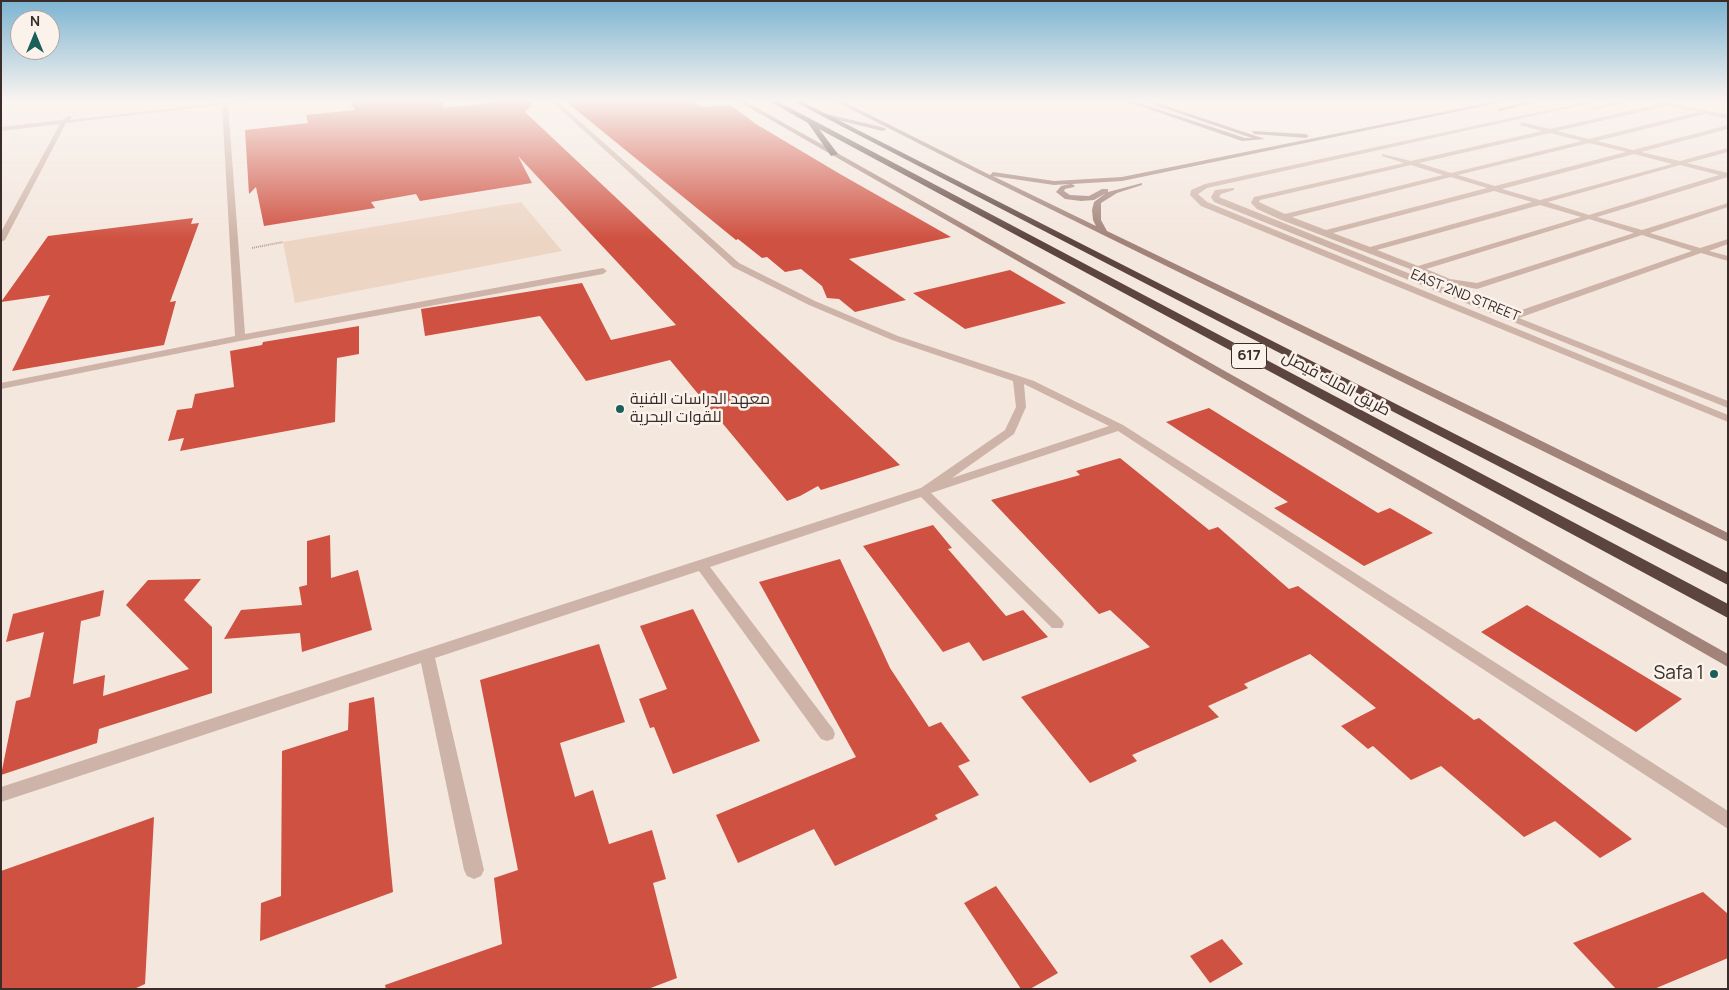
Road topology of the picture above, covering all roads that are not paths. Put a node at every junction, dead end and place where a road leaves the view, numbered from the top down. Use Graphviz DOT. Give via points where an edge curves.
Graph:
graph roads {
  1 [pos="53,146"];
  2 [pos="227,146"];
  3 [pos="604,146"];
  4 [pos="820,146"];
  5 [pos="828,146"];
  6 [pos="855,146"];
  7 [pos="885,146"];
  8 [pos="929,146"];
  9 [pos="1232,146"];
  10 [pos="1284,146"];
  11 [pos="1321,146"];
  12 [pos="1389,146"];
  13 [pos="1423,146"];
  14 [pos="1484,146"];
  15 [pos="1569,146"];
  16 [pos="1610,146"];
  17 [pos="1655,146"];
  18 [pos="1728,150"];
  19 [pos="1633,152"];
  20 [pos="834,154"];
  21 [pos="1384,155"];
  22 [pos="1227,158"];
  23 [pos="1412,163"];
  24 [pos="1680,164"];
  25 [pos="977,171"];
  26 [pos="1193,173"];
  27 [pos="1451,175"];
  28 [pos="1728,175"];
  29 [pos="1122,179"];
  30 [pos="1270,180"];
  31 [pos="1145,183"];
  32 [pos="1135,185"];
  33 [pos="1242,186"];
  34 [pos="1494,188"];
  35 [pos="1540,202"];
  36 [pos="1728,205"];
  37 [pos="1283,217"];
  38 [pos="1588,217"];
  39 [pos="1268,220"];
  40 [pos="1252,224"];
  41 [pos="1104,233"];
  42 [pos="1325,233"];
  43 [pos="1640,233"];
  44 [pos="1,240"];
  45 [pos="1728,241"];
  46 [pos="1369,250"];
  47 [pos="1699,251"];
  48 [pos="1728,258"];
  49 [pos="1416,269"];
  50 [pos="603,272"];
  51 [pos="1401,274"];
  52 [pos="1385,278"];
  53 [pos="1511,318"];
  54 [pos="1495,324"];
  55 [pos="240,338"];
  56 [pos="1018,379"];
  57 [pos="1,386"];
  58 [pos="1728,405"];
  59 [pos="1728,419"];
  60 [pos="1119,427"];
  61 [pos="924,492"];
  62 [pos="1728,538"];
  63 [pos="701,564"];
  64 [pos="1728,580"];
  65 [pos="1728,612"];
  66 [pos="1058,624"];
  67 [pos="427,655"];
  68 [pos="1728,661"];
  69 [pos="827,734"];
  70 [pos="1,795"];
  71 [pos="1728,821"];
  72 [pos="474,870"];
  1 -- 44 [label="street"];
  2 -- 55 [label="street"];
  3 -- 56 [label="street" via="736,265 812,303 887,334"];
  4 -- 20 [label="main road"];
  5 -- 20 [label="highway"];
  6 -- 65 [label="highway, طريق الملك فيصل / 617"];
  7 -- 64 [label="highway, طريق الملك فيصل / 617"];
  8 -- 25 [label="main road"];
  9 -- 22 [label="main road"];
  10 -- 22 [label="main road"];
  11 -- 26 [label="main road"];
  12 -- 40 [label="street, EAST 2ND STREET" via="1205,186 1194,192 1204,204"];
  13 -- 21 [label="street"];
  14 -- 23 [label="street"];
  15 -- 27 [label="street"];
  16 -- 19 [label="street"];
  17 -- 19 [label="street"];
  18 -- 24 [label="street"];
  19 -- 24 [label="street"];
  19 -- 34 [label="street"];
  20 -- 68 [label="main road"];
  21 -- 23 [label="street"];
  21 -- 30 [label="street"];
  22 -- 29 [label="main road"];
  23 -- 27 [label="street"];
  23 -- 37 [label="street" via="1257,199 1255,203 1260,207"];
  24 -- 28 [label="street"];
  24 -- 35 [label="street"];
  25 -- 29 [label="main road" via="1054,183"];
  25 -- 41 [label="main road"];
  27 -- 34 [label="street"];
  27 -- 37 [label="street"];
  28 -- 38 [label="street"];
  29 -- 32 [label="main road" via="1100,185 1069,186 1061,188 1060,192 1068,197 1088,199 1106,191"];
  31 -- 32 [label="main road"];
  32 -- 41 [label="main road" via="1114,191 1098,202 1097,220"];
  33 -- 39 [label="street, EAST 2ND STREET" via="1215,194 1218,200"];
  34 -- 35 [label="street"];
  34 -- 42 [label="street"];
  35 -- 38 [label="street"];
  35 -- 46 [label="street"];
  36 -- 43 [label="street"];
  37 -- 39 [label="street"];
  37 -- 42 [label="street"];
  38 -- 43 [label="street"];
  38 -- 49 [label="street"];
  39 -- 40 [label="street"];
  39 -- 51 [label="street, EAST 2ND STREET"];
  40 -- 52 [label="street, EAST 2ND STREET"];
  41 -- 62 [label="main road"];
  42 -- 46 [label="street"];
  43 -- 47 [label="street"];
  43 -- 49 [label="street" via="1477,286 1448,282"];
  45 -- 47 [label="street"];
  46 -- 49 [label="street"];
  47 -- 48 [label="street"];
  47 -- 53 [label="street"];
  49 -- 51 [label="street"];
  50 -- 55 [label="street"];
  51 -- 52 [label="street"];
  51 -- 53 [label="street, EAST 2ND STREET"];
  52 -- 54 [label="street, EAST 2ND STREET"];
  53 -- 54 [label="street"];
  53 -- 58 [label="street, EAST 2ND STREET"];
  54 -- 59 [label="street, EAST 2ND STREET"];
  55 -- 57 [label="street"];
  56 -- 60 [label="street"];
  56 -- 61 [label="street" via="1021,406 1010,432"];
  60 -- 61 [label="street"];
  60 -- 71 [label="street"];
  61 -- 63 [label="street"];
  61 -- 66 [label="street"];
  63 -- 67 [label="street"];
  63 -- 69 [label="street"];
  67 -- 70 [label="street"];
  67 -- 72 [label="street"];
}
